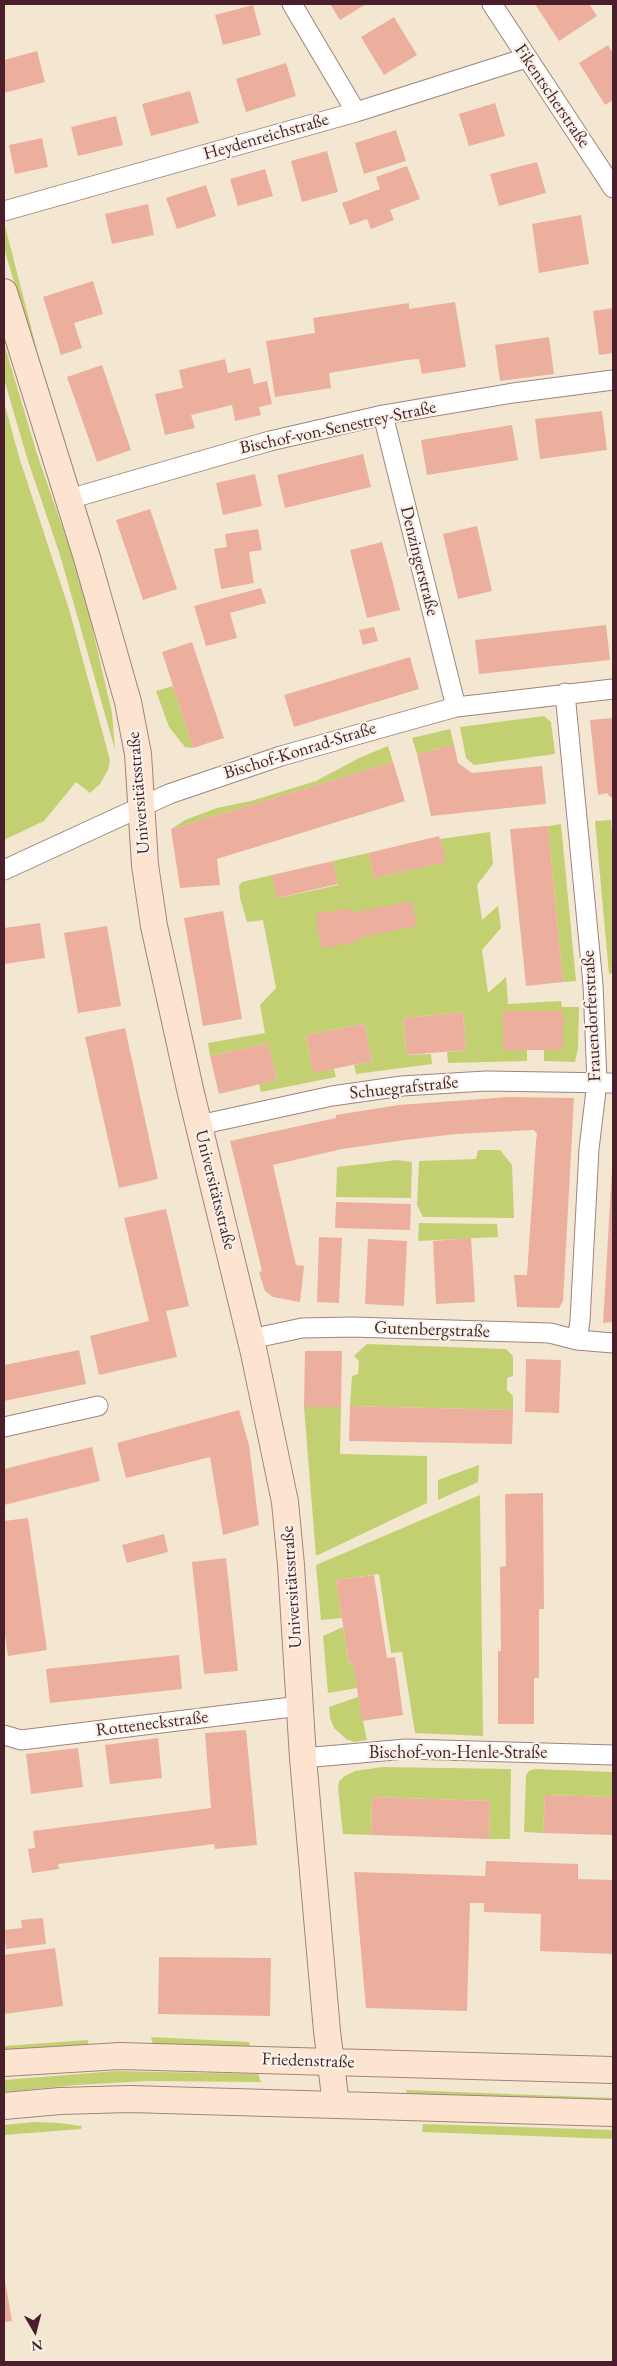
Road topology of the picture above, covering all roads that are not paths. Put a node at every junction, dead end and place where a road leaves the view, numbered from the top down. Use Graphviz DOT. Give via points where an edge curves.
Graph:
graph roads {
  1 [pos="292,4"];
  2 [pos="492,4"];
  3 [pos="526,58"];
  4 [pos="356,112"];
  5 [pos="613,188"];
  6 [pos="4,211"];
  7 [pos="4,292"];
  8 [pos="613,380"];
  9 [pos="383,415"];
  10 [pos="68,499"];
  11 [pos="613,689"];
  12 [pos="565,693"];
  13 [pos="456,707"];
  14 [pos="142,806"];
  15 [pos="4,870"];
  16 [pos="605,1083"];
  17 [pos="199,1125"];
  18 [pos="251,1339"];
  19 [pos="577,1340"];
  20 [pos="613,1343"];
  21 [pos="98,1406"];
  22 [pos="4,1428"];
  23 [pos="300,1706"];
  24 [pos="4,1735"];
  25 [pos="613,1755"];
  26 [pos="303,1758"];
  27 [pos="331,2061"];
  28 [pos="4,2063"];
  29 [pos="613,2070"];
  30 [pos="336,2105"];
  31 [pos="4,2106"];
  32 [pos="613,2113"];
  1 -- 4 [label="street"];
  2 -- 3 [label="street, Fikentscherstraße"];
  3 -- 4 [label="street, Heydenreichstraße"];
  3 -- 5 [label="street, Fikentscherstraße"];
  4 -- 6 [label="street, Heydenreichstraße"];
  7 -- 10 [label="street, Universitätsstraße"];
  8 -- 9 [label="street, Bischof-von-Senestrey-Straße"];
  9 -- 10 [label="street, Bischof-von-Senestrey-Straße" via="270,441"];
  9 -- 13 [label="street, Denzingerstraße"];
  10 -- 14 [label="street, Universitätsstraße" via="128,702 138,754"];
  11 -- 12 [label="street, Bischof-Konrad-Straße"];
  12 -- 13 [label="street, Bischof-Konrad-Straße"];
  12 -- 16 [label="street, Frauendorferstraße" via="592,985"];
  13 -- 14 [label="street, Bischof-Konrad-Straße" via="281,756"];
  14 -- 15 [label="street, Bischof-Konrad-Straße"];
  14 -- 17 [label="street, Universitätsstraße" via="145,865 154,926"];
  16 -- 17 [label="street, Schuegrafstraße" via="486,1080 402,1086 332,1096"];
  16 -- 19 [label="street, Frauendorferstraße" via="589,1149"];
  17 -- 18 [label="street, Universitätsstraße"];
  18 -- 19 [label="street, Gutenbergstraße" via="302,1328 352,1327 550,1333"];
  18 -- 23 [label="street, Universitätsstraße" via="285,1502"];
  19 -- 20 [label="street, Gutenbergstraße"];
  21 -- 22 [label="street"];
  23 -- 24 [label="street, Rotteneckstraße" via="21,1740"];
  23 -- 26 [label="street, Universitätsstraße"];
  25 -- 26 [label="street, Bischof-von-Henle-Straße" via="406,1750"];
  26 -- 27 [label="street, Universitätsstraße"];
  27 -- 28 [label="street, Friedenstraße" via="120,2056"];
  27 -- 29 [label="street, Friedenstraße"];
  27 -- 30 [label="street, Universitätsstraße"];
  30 -- 31 [label="street" via="130,2099"];
  30 -- 32 [label="street"];
}
